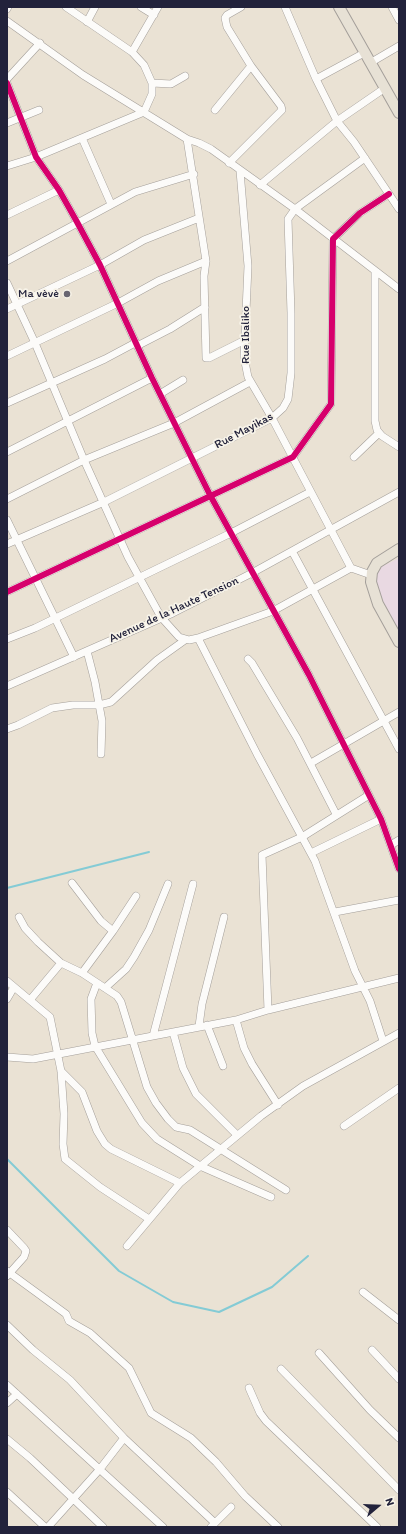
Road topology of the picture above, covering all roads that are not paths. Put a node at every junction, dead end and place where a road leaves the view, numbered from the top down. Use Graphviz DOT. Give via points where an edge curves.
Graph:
graph roads {
  1 [pos="66,7"];
  2 [pos="95,7"];
  3 [pos="141,7"];
  4 [pos="158,7"];
  5 [pos="241,7"];
  6 [pos="285,7"];
  7 [pos="340,7"];
  8 [pos="392,7"];
  9 [pos="154,15"];
  10 [pos="399,20"];
  11 [pos="7,21"];
  12 [pos="87,22"];
  13 [pos="40,43"];
  14 [pos="399,46"];
  15 [pos="132,52"];
  16 [pos="364,53"];
  17 [pos="370,63"];
  18 [pos="251,66"];
  19 [pos="185,76"];
  20 [pos="7,79"];
  21 [pos="316,79"];
  22 [pos="7,83"];
  23 [pos="152,83"];
  24 [pos="385,88"];
  25 [pos="38,110"];
  26 [pos="215,110"];
  27 [pos="144,112"];
  28 [pos="399,113"];
  29 [pos="21,118"];
  30 [pos="337,121"];
  31 [pos="7,123"];
  32 [pos="82,138"];
  33 [pos="187,139"];
  34 [pos="36,157"];
  35 [pos="365,158"];
  36 [pos="229,163"];
  37 [pos="7,166"];
  38 [pos="240,171"];
  39 [pos="194,174"];
  40 [pos="260,185"];
  41 [pos="59,190"];
  42 [pos="389,194"];
  43 [pos="111,204"];
  44 [pos="295,209"];
  45 [pos="399,209"];
  46 [pos="7,215"];
  47 [pos="199,218"];
  48 [pos="77,222"];
  49 [pos="333,239"];
  50 [pos="7,261"];
  51 [pos="206,261"];
  52 [pos="100,265"];
  53 [pos="375,271"];
  54 [pos="7,283"];
  55 [pos="398,288"];
  56 [pos="17,303"];
  57 [pos="118,303"];
  58 [pos="205,307"];
  59 [pos="7,309"];
  60 [pos="245,340"];
  61 [pos="35,343"];
  62 [pos="136,344"];
  63 [pos="7,356"];
  64 [pos="152,378"];
  65 [pos="183,380"];
  66 [pos="250,382"];
  67 [pos="51,383"];
  68 [pos="160,394"];
  69 [pos="7,403"];
  70 [pos="272,418"];
  71 [pos="68,421"];
  72 [pos="174,423"];
  73 [pos="379,432"];
  74 [pos="399,448"];
  75 [pos="7,452"];
  76 [pos="293,457"];
  77 [pos="354,457"];
  78 [pos="192,459"];
  79 [pos="84,460"];
  80 [pos="310,492"];
  81 [pos="399,492"];
  82 [pos="210,495"];
  83 [pos="7,499"];
  84 [pos="104,502"];
  85 [pos="7,520"];
  86 [pos="331,529"];
  87 [pos="231,533"];
  88 [pos="17,540"];
  89 [pos="121,540"];
  90 [pos="7,544"];
  91 [pos="399,549"];
  92 [pos="292,551"];
  93 [pos="351,568"];
  94 [pos="252,573"];
  95 [pos="371,575"];
  96 [pos="139,576"];
  97 [pos="35,579"];
  98 [pos="314,588"];
  99 [pos="7,592"];
  100 [pos="273,611"];
  101 [pos="56,617"];
  102 [pos="161,618"];
  103 [pos="198,638"];
  104 [pos="7,639"];
  105 [pos="185,640"];
  106 [pos="399,642"];
  107 [pos="87,651"];
  108 [pos="74,657"];
  109 [pos="248,660"];
  110 [pos="7,686"];
  111 [pos="98,705"];
  112 [pos="399,712"];
  113 [pos="384,721"];
  114 [pos="7,729"];
  115 [pos="344,745"];
  116 [pos="399,749"];
  117 [pos="101,754"];
  118 [pos="311,763"];
  119 [pos="369,795"];
  120 [pos="336,814"];
  121 [pos="381,819"];
  122 [pos="302,837"];
  123 [pos="399,840"];
  124 [pos="391,845"];
  125 [pos="311,853"];
  126 [pos="399,869"];
  127 [pos="72,883"];
  128 [pos="168,884"];
  129 [pos="194,884"];
  130 [pos="136,896"];
  131 [pos="399,900"];
  132 [pos="335,912"];
  133 [pos="19,918"];
  134 [pos="224,918"];
  135 [pos="113,932"];
  136 [pos="61,963"];
  137 [pos="82,974"];
  138 [pos="399,978"];
  139 [pos="7,981"];
  140 [pos="97,983"];
  141 [pos="14,987"];
  142 [pos="363,987"];
  143 [pos="106,988"];
  144 [pos="7,999"];
  145 [pos="30,1000"];
  146 [pos="268,1010"];
  147 [pos="236,1020"];
  148 [pos="203,1026"];
  149 [pos="173,1032"];
  150 [pos="399,1032"];
  151 [pos="153,1036"];
  152 [pos="132,1039"];
  153 [pos="383,1041"];
  154 [pos="95,1046"];
  155 [pos="59,1053"];
  156 [pos="7,1057"];
  157 [pos="223,1066"];
  158 [pos="61,1071"];
  159 [pos="399,1088"];
  160 [pos="278,1105"];
  161 [pos="344,1126"];
  162 [pos="237,1135"];
  163 [pos="221,1149"];
  164 [pos="200,1166"];
  165 [pos="180,1183"];
  166 [pos="286,1190"];
  167 [pos="271,1197"];
  168 [pos="149,1219"];
  169 [pos="7,1230"];
  170 [pos="127,1246"];
  171 [pos="8,1273"];
  172 [pos="363,1292"];
  173 [pos="399,1320"];
  174 [pos="7,1325"];
  175 [pos="372,1350"];
  176 [pos="319,1353"];
  177 [pos="281,1369"];
  178 [pos="399,1379"];
  179 [pos="7,1384"];
  180 [pos="249,1388"];
  181 [pos="18,1394"];
  182 [pos="7,1403"];
  183 [pos="124,1438"];
  184 [pos="399,1438"];
  185 [pos="7,1440"];
  186 [pos="100,1469"];
  187 [pos="399,1490"];
  188 [pos="7,1492"];
  189 [pos="72,1499"];
  190 [pos="231,1507"];
  191 [pos="213,1525"];
  192 [pos="46,1527"];
  193 [pos="103,1527"];
  194 [pos="162,1527"];
  195 [pos="278,1527"];
  196 [pos="377,1527"];
  1 -- 12 [label="street"];
  2 -- 12 [label="street"];
  3 -- 9 [label="street"];
  4 -- 9 [label="street"];
  5 -- 18 [label="street" via="227,15 225,22"];
  6 -- 21 [label="street"];
  7 -- 16 [label="main road"];
  8 -- 10 [label="street"];
  9 -- 15 [label="street"];
  11 -- 13 [label="street"];
  12 -- 15 [label="street"];
  13 -- 20 [label="street"];
  13 -- 27 [label="street" via="83,74"];
  14 -- 17 [label="street"];
  15 -- 23 [label="street" via="142,62"];
  16 -- 17 [label="main road"];
  16 -- 21 [label="street"];
  17 -- 24 [label="main road"];
  18 -- 26 [label="street"];
  18 -- 36 [label="street" via="282,110"];
  19 -- 23 [label="street" via="171,84"];
  21 -- 30 [label="street"];
  22 -- 29 [label="street"];
  23 -- 27 [label="street" via="152,94"];
  24 -- 28 [label="main road"];
  24 -- 30 [label="street"];
  25 -- 29 [label="street"];
  27 -- 32 [label="street"];
  27 -- 33 [label="street"];
  29 -- 31 [label="street"];
  29 -- 34 [label="street"];
  30 -- 35 [label="street"];
  30 -- 40 [label="street"];
  32 -- 34 [label="street"];
  32 -- 43 [label="street"];
  33 -- 36 [label="street" via="199,143"];
  33 -- 39 [label="street"];
  34 -- 37 [label="street"];
  34 -- 41 [label="street"];
  35 -- 42 [label="street"];
  35 -- 44 [label="street"];
  36 -- 38 [label="street"];
  38 -- 40 [label="street"];
  38 -- 60 [label="street, Rue Ibaliko" via="248,266"];
  39 -- 43 [label="street" via="143,188"];
  39 -- 47 [label="street"];
  40 -- 44 [label="street"];
  41 -- 46 [label="street"];
  41 -- 48 [label="street"];
  42 -- 45 [label="street"];
  42 -- 49 [label="street" via="360,213"];
  43 -- 48 [label="street"];
  44 -- 49 [label="street"];
  44 -- 70 [label="street, Rue Mayikas" via="288,219 291,313 289,387 286,404"];
  47 -- 51 [label="street"];
  47 -- 52 [label="street" via="144,240"];
  48 -- 50 [label="street"];
  48 -- 52 [label="street"];
  49 -- 53 [label="street"];
  49 -- 76 [label="street" via="332,404"];
  51 -- 57 [label="street" via="158,281"];
  51 -- 58 [label="street"];
  52 -- 56 [label="street"];
  52 -- 57 [label="street"];
  53 -- 55 [label="street"];
  53 -- 73 [label="street" via="374,414 375,426"];
  54 -- 56 [label="street"];
  56 -- 59 [label="street"];
  56 -- 61 [label="street"];
  57 -- 61 [label="street"];
  57 -- 62 [label="street"];
  58 -- 60 [label="street" via="206,358"];
  58 -- 62 [label="street" via="170,329"];
  60 -- 66 [label="street, Rue Ibaliko" via="244,357"];
  61 -- 63 [label="street"];
  61 -- 67 [label="street"];
  62 -- 64 [label="street"];
  62 -- 67 [label="street"];
  64 -- 68 [label="street"];
  64 -- 71 [label="street"];
  65 -- 68 [label="street"];
  66 -- 70 [label="street, Rue Ibaliko"];
  66 -- 72 [label="street"];
  67 -- 69 [label="street"];
  67 -- 71 [label="street"];
  68 -- 72 [label="street"];
  70 -- 76 [label="street, Rue Ibaliko"];
  70 -- 78 [label="street, Rue Mayikas"];
  71 -- 75 [label="street"];
  71 -- 79 [label="street"];
  72 -- 78 [label="street"];
  72 -- 79 [label="street"];
  73 -- 74 [label="street"];
  73 -- 77 [label="street"];
  76 -- 80 [label="street, Rue Ibaliko"];
  76 -- 82 [label="street"];
  78 -- 82 [label="street"];
  78 -- 84 [label="street, Rue Mayikas"];
  79 -- 83 [label="street"];
  79 -- 84 [label="street"];
  80 -- 86 [label="street, Rue Ibaliko"];
  80 -- 87 [label="street"];
  81 -- 86 [label="street, Avenue de la Haute Tension"];
  82 -- 87 [label="street"];
  82 -- 89 [label="street"];
  84 -- 88 [label="street, Rue Mayikas"];
  84 -- 89 [label="street"];
  85 -- 88 [label="street"];
  86 -- 92 [label="street, Avenue de la Haute Tension"];
  86 -- 93 [label="street, Rue Ibaliko"];
  87 -- 94 [label="street"];
  87 -- 96 [label="street"];
  88 -- 90 [label="street, Rue Mayikas"];
  88 -- 97 [label="street"];
  89 -- 96 [label="street"];
  89 -- 97 [label="street"];
  91 -- 95 [label="main road" via="383,558"];
  92 -- 94 [label="street, Avenue de la Haute Tension"];
  92 -- 98 [label="street"];
  93 -- 95 [label="street"];
  93 -- 98 [label="street"];
  94 -- 100 [label="street"];
  94 -- 102 [label="street, Avenue de la Haute Tension"];
  95 -- 106 [label="main road" via="373,591"];
  96 -- 101 [label="street"];
  96 -- 102 [label="street"];
  97 -- 99 [label="street"];
  97 -- 101 [label="street"];
  98 -- 100 [label="street"];
  98 -- 113 [label="street"];
  100 -- 103 [label="street"];
  100 -- 115 [label="street"];
  101 -- 104 [label="street"];
  101 -- 108 [label="street"];
  102 -- 105 [label="street" via="172,631"];
  102 -- 107 [label="street, Avenue de la Haute Tension"];
  103 -- 105 [label="street"];
  103 -- 122 [label="street"];
  105 -- 111 [label="street" via="157,660 115,700"];
  107 -- 108 [label="street, Avenue de la Haute Tension"];
  107 -- 111 [label="street"];
  108 -- 110 [label="street, Avenue de la Haute Tension"];
  109 -- 118 [label="street"];
  111 -- 114 [label="street" via="52,708"];
  111 -- 117 [label="street" via="102,721"];
  112 -- 113 [label="street"];
  113 -- 115 [label="street"];
  113 -- 116 [label="street"];
  115 -- 118 [label="street"];
  115 -- 119 [label="street"];
  118 -- 120 [label="street"];
  119 -- 120 [label="street"];
  119 -- 121 [label="street"];
  120 -- 122 [label="street"];
  121 -- 124 [label="street"];
  121 -- 125 [label="street"];
  122 -- 125 [label="street"];
  122 -- 146 [label="street" via="262,855"];
  123 -- 124 [label="street"];
  124 -- 126 [label="street"];
  125 -- 132 [label="street"];
  127 -- 135 [label="street" via="101,921"];
  128 -- 143 [label="street" via="149,930 134,957 126,969"];
  129 -- 151 [label="street"];
  130 -- 135 [label="street"];
  131 -- 132 [label="street"];
  132 -- 142 [label="street"];
  133 -- 136 [label="street" via="32,936"];
  134 -- 148 [label="street" via="204,992"];
  135 -- 137 [label="street"];
  136 -- 137 [label="street"];
  136 -- 145 [label="street"];
  137 -- 140 [label="street"];
  138 -- 142 [label="street"];
  139 -- 141 [label="street"];
  140 -- 143 [label="street"];
  140 -- 154 [label="street" via="91,999"];
  141 -- 144 [label="street"];
  141 -- 145 [label="street"];
  142 -- 146 [label="street"];
  142 -- 153 [label="street"];
  143 -- 152 [label="street" via="121,1002"];
  145 -- 155 [label="street" via="49,1016"];
  146 -- 147 [label="street"];
  147 -- 148 [label="street"];
  147 -- 160 [label="street" via="252,1064"];
  148 -- 149 [label="street"];
  148 -- 157 [label="street"];
  149 -- 151 [label="street"];
  149 -- 162 [label="street" via="183,1068 196,1094"];
  150 -- 153 [label="street"];
  151 -- 152 [label="street"];
  152 -- 154 [label="street"];
  152 -- 163 [label="street" via="147,1087 165,1116 176,1127 190,1130"];
  153 -- 160 [label="street" via="303,1086"];
  154 -- 155 [label="street"];
  154 -- 164 [label="street" via="142,1123 157,1138"];
  155 -- 156 [label="street" via="33,1059"];
  155 -- 158 [label="street"];
  158 -- 165 [label="street" via="82,1092 97,1131 105,1144"];
  158 -- 168 [label="street" via="65,1158 100,1187"];
  159 -- 161 [label="street"];
  160 -- 162 [label="street"];
  162 -- 163 [label="street"];
  163 -- 164 [label="street"];
  163 -- 166 [label="street"];
  164 -- 165 [label="street"];
  164 -- 167 [label="street"];
  165 -- 168 [label="street"];
  168 -- 170 [label="street"];
  169 -- 171 [label="street" via="26,1251 24,1258"];
  171 -- 195 [label="street" via="66,1314 69,1321 90,1333 129,1368 151,1413 191,1438"];
  172 -- 173 [label="street"];
  174 -- 183 [label="street" via="70,1380"];
  175 -- 178 [label="street"];
  176 -- 184 [label="street"];
  177 -- 187 [label="street"];
  179 -- 181 [label="street"];
  180 -- 196 [label="street" via="260,1414 266,1421"];
  181 -- 182 [label="street"];
  181 -- 186 [label="street"];
  183 -- 186 [label="street"];
  183 -- 191 [label="street"];
  185 -- 189 [label="street" via="30,1458"];
  186 -- 189 [label="street"];
  186 -- 194 [label="street"];
  188 -- 192 [label="street"];
  189 -- 192 [label="street"];
  189 -- 193 [label="street"];
  190 -- 191 [label="street"];
}
